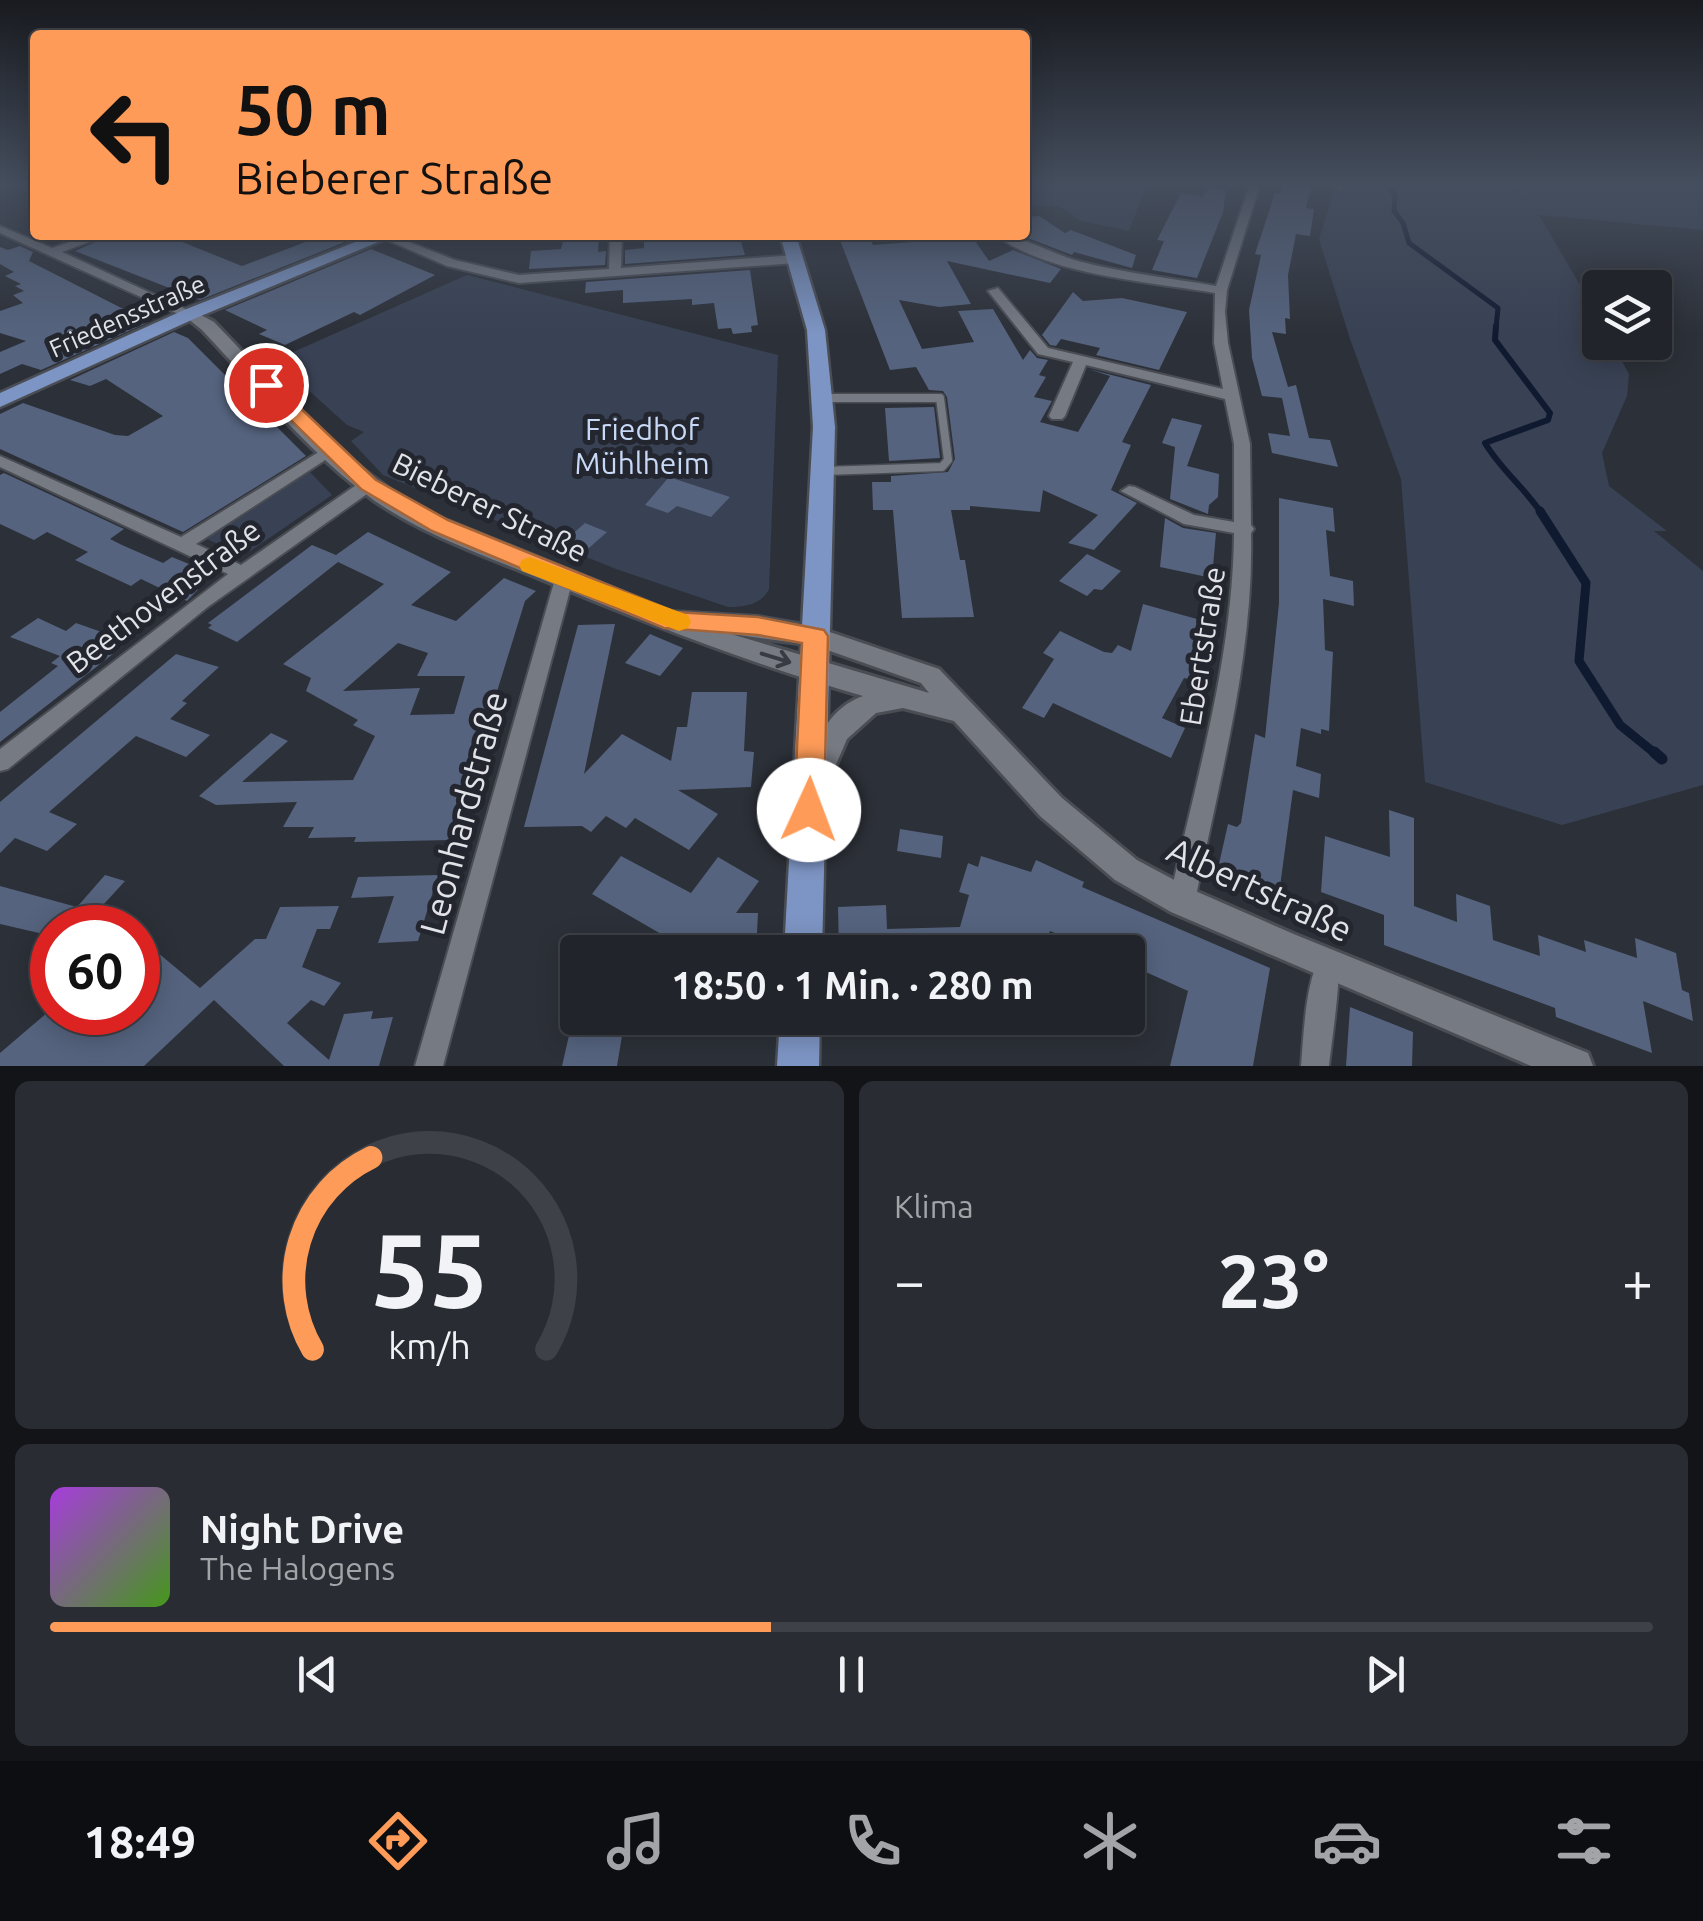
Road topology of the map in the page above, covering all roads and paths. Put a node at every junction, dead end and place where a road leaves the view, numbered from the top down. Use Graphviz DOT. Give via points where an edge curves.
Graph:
graph roads {
  1 [pos="11,234"];
  2 [pos="1240,234"];
  3 [pos="86,240"];
  4 [pos="376,240"];
  5 [pos="396,240"];
  6 [pos="616,240"];
  7 [pos="790,240"];
  8 [pos="1012,240"];
  9 [pos="51,252"];
  10 [pos="795,258"];
  11 [pos="615,272"];
  12 [pos="994,290"];
  13 [pos="1221,290"];
  14 [pos="190,314"];
  15 [pos="1081,361"];
  16 [pos="1233,396"];
  17 [pos="822,398"];
  18 [pos="0,400"];
  19 [pos="1057,416"];
  20 [pos="330,450"];
  21 [pos="0,461"];
  22 [pos="822,471"];
  23 [pos="368,485"];
  24 [pos="1129,491"];
  25 [pos="1245,529"];
  26 [pos="182,544"];
  27 [pos="241,572"];
  28 [pos="564,580"];
  29 [pos="672,621"];
  30 [pos="815,636"];
  31 [pos="814,670"];
  32 [pos="910,699"];
  33 [pos="959,711"];
  34 [pos="0,762"];
  35 [pos="809,810"];
  36 [pos="1182,901"];
  37 [pos="804,935"];
  38 [pos="1328,966"];
  39 [pos="799,1035"];
  40 [pos="430,1066"];
  41 [pos="798,1066"];
  42 [pos="1316,1066"];
  43 [pos="1575,1066"];
  1 -- 9 [label="street, Bieberer Straße"];
  2 -- 13 [label="street, Ebertstraße"];
  3 -- 9 [label="street"];
  4 -- 14 [label="main road, Friedensstraße"];
  5 -- 11 [label="street" via="512,278"];
  6 -- 11 [label="street"];
  7 -- 10 [label="main road"];
  8 -- 13 [label="street" via="1082,263"];
  9 -- 14 [label="street, Bieberer Straße"];
  10 -- 11 [label="street"];
  10 -- 17 [label="main road" via="816,330"];
  12 -- 15 [label="street" via="1037,347"];
  13 -- 16 [label="street, Ebertstraße" via="1219,328"];
  14 -- 18 [label="main road, Friedensstraße"];
  14 -- 20 [label="street, Bieberer Straße"];
  15 -- 16 [label="street"];
  15 -- 19 [label="street"];
  16 -- 25 [label="street, Ebertstraße"];
  17 -- 22 [label="main road"];
  17 -- 22 [label="lane" via="940,398 948,460 942,467"];
  20 -- 23 [label="street, Bieberer Straße"];
  20 -- 26 [label="street, Beethovenstraße"];
  21 -- 26 [label="street"];
  22 -- 30 [label="main road"];
  23 -- 27 [label="street, Beethovenstraße"];
  23 -- 28 [label="street, Bieberer Straße" via="440,526"];
  24 -- 25 [label="street" via="1190,520"];
  25 -- 36 [label="street, Ebertstraße" via="1238,636"];
  26 -- 27 [label="street"];
  27 -- 34 [label="street, Beethovenstraße"];
  28 -- 29 [label="street, Bieberer Straße"];
  28 -- 40 [label="street, Leonhardstraße"];
  29 -- 30 [label="street, Bieberer Straße"];
  29 -- 31 [label="street, Bieberer Straße, one-way"];
  30 -- 31 [label="main road"];
  30 -- 33 [label="street, Albertstraße" via="930,676"];
  31 -- 32 [label="street"];
  31 -- 35 [label="main road"];
  32 -- 33 [label="street"];
  32 -- 35 [label="street" via="866,705 846,716 826,750"];
  33 -- 36 [label="street, Albertstraße" via="1082,836"];
  35 -- 37 [label="main road"];
  36 -- 38 [label="street, Albertstraße"];
  38 -- 42 [label="street"];
  38 -- 43 [label="street, Albertstraße"];
  39 -- 41 [label="main road"];
}
